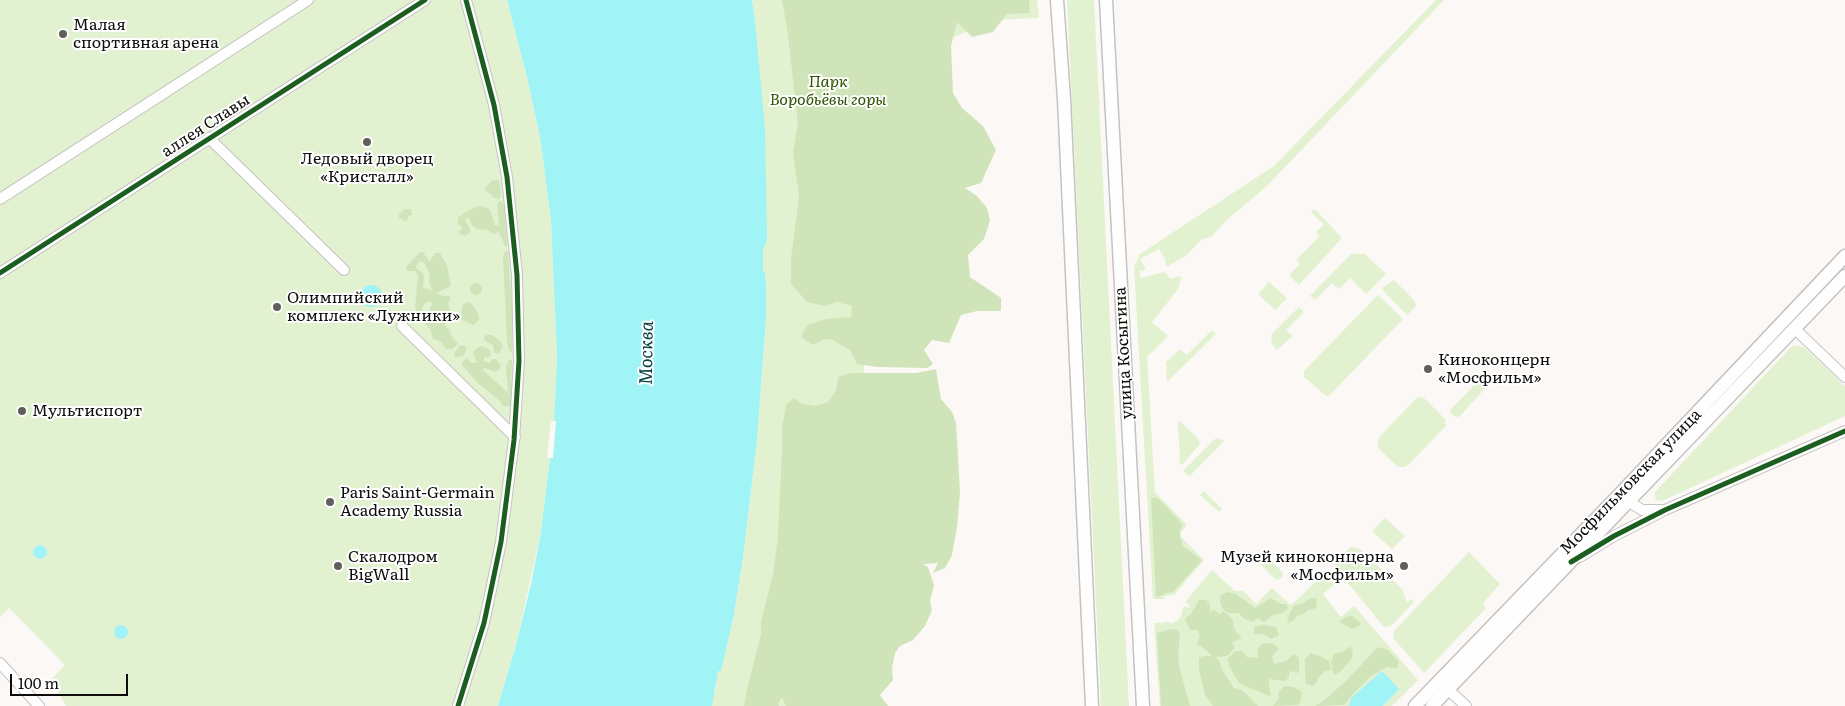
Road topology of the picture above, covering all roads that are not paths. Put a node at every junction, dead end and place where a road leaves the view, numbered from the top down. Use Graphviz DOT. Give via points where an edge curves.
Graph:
graph roads {
  1 [pos="308,0"];
  2 [pos="425,0"];
  3 [pos="466,0"];
  4 [pos="1057,0"];
  5 [pos="1106,0"];
  6 [pos="209,138"];
  7 [pos="0,199"];
  8 [pos="1845,256"];
  9 [pos="344,270"];
  10 [pos="0,273"];
  11 [pos="1845,276"];
  12 [pos="402,326"];
  13 [pos="1795,329"];
  14 [pos="1845,377"];
  15 [pos="1845,431"];
  16 [pos="515,437"];
  17 [pos="1624,499"];
  18 [pos="1665,510"];
  19 [pos="1571,562"];
  20 [pos="0,663"];
  21 [pos="1444,685"];
  22 [pos="39,706"];
  23 [pos="458,706"];
  24 [pos="1092,706"];
  25 [pos="1143,706"];
  26 [pos="1415,706"];
  27 [pos="1432,706"];
  28 [pos="1466,706"];
  1 -- 7 [label="street"];
  2 -- 6 [label="street, аллея Славы"];
  3 -- 16 [label="street" via="498,126 513,225 519,327"];
  4 -- 24 [label="main road"];
  5 -- 25 [label="main road, улица Косыгина"];
  6 -- 9 [label="street"];
  6 -- 10 [label="street, аллея Славы"];
  8 -- 17 [label="main road, Мосфильмовская улица"];
  11 -- 13 [label="main road, Мосфильмовская улица"];
  12 -- 16 [label="street"];
  13 -- 14 [label="street"];
  13 -- 17 [label="main road, Мосфильмовская улица"];
  15 -- 18 [label="street"];
  16 -- 23 [label="street" via="496,569 484,623"];
  17 -- 18 [label="street" via="1642,510"];
  17 -- 19 [label="main road, Мосфильмовская улица"];
  17 -- 21 [label="main road, Мосфильмовская улица"];
  18 -- 19 [label="street"];
  19 -- 21 [label="main road, Мосфильмовская улица"];
  20 -- 22 [label="street"];
  21 -- 26 [label="main road, Мосфильмовская улица"];
  21 -- 27 [label="main road, Мосфильмовская улица"];
  21 -- 28 [label="street"];
}
